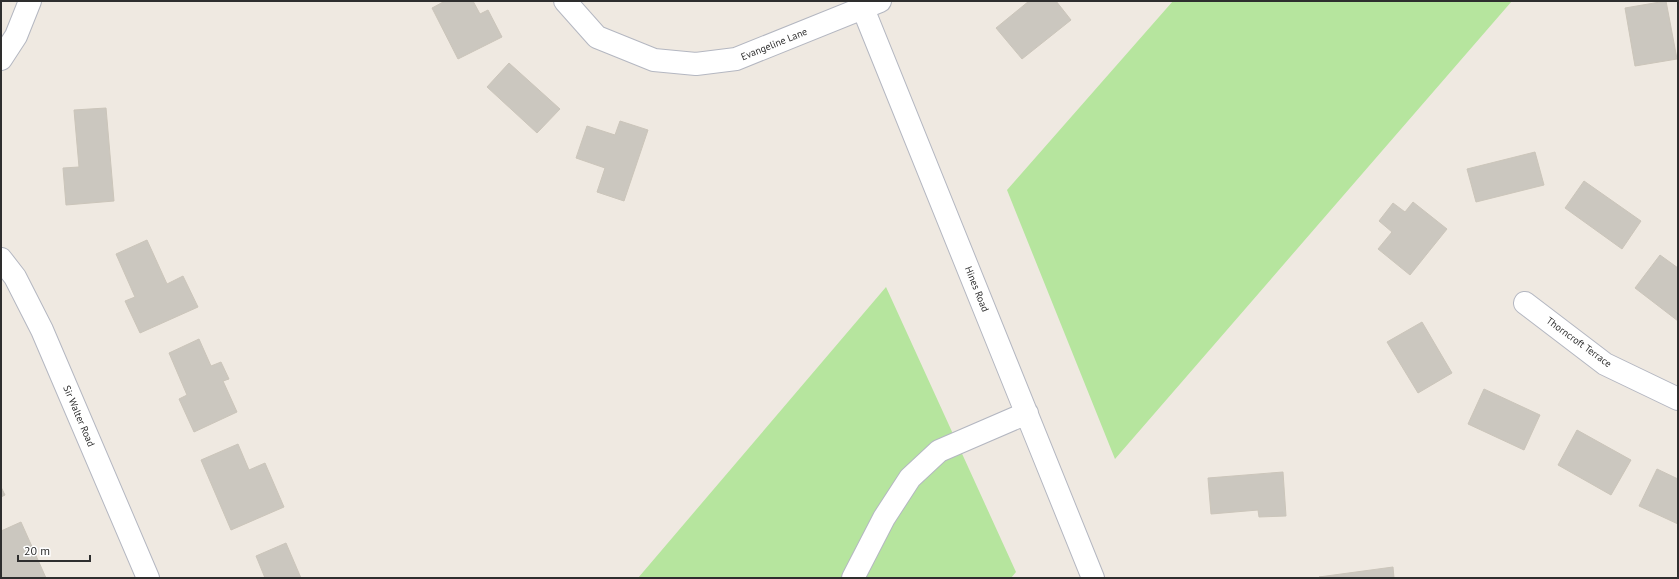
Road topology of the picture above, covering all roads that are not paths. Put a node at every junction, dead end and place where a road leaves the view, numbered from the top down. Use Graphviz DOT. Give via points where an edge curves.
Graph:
graph roads {
  1 [pos="30,1"];
  2 [pos="565,1"];
  3 [pos="867,3"];
  4 [pos="1,59"];
  5 [pos="1,259"];
  6 [pos="1525,303"];
  7 [pos="1678,399"];
  8 [pos="1027,414"];
  9 [pos="148,578"];
  10 [pos="854,578"];
  11 [pos="1093,578"];
  1 -- 4 [label="street" via="16,36"];
  2 -- 3 [label="street, Evangeline Lane" via="597,37 654,60 696,64 736,59"];
  3 -- 8 [label="street, Hines Road"];
  5 -- 9 [label="street, Sir Walter Road" via="15,277 42,330"];
  6 -- 7 [label="street, Thorncroft Terrace" via="1605,364"];
  8 -- 10 [label="street" via="939,451 910,478 884,518"];
  8 -- 11 [label="street, Hines Road"];
}
